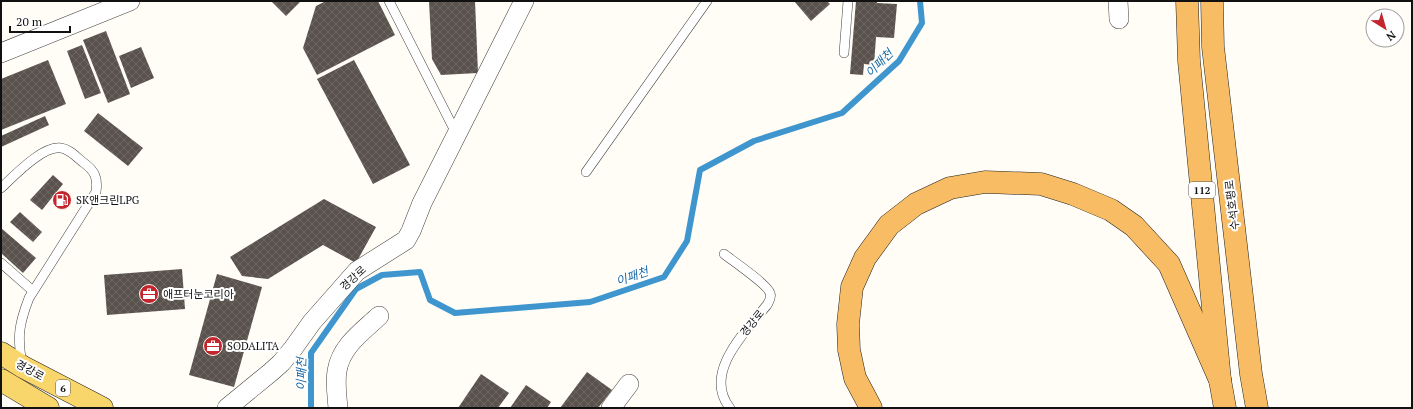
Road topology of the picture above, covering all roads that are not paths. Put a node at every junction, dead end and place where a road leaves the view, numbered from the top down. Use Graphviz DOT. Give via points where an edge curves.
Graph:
graph roads {
  1 [pos="130,1"];
  2 [pos="389,1"];
  3 [pos="524,1"];
  4 [pos="707,1"];
  5 [pos="848,1"];
  6 [pos="1187,1"];
  7 [pos="1212,1"];
  8 [pos="1,53"];
  9 [pos="844,53"];
  10 [pos="456,135"];
  11 [pos="586,172"];
  12 [pos="1,188"];
  13 [pos="724,254"];
  14 [pos="1,263"];
  15 [pos="33,291"];
  16 [pos="379,316"];
  17 [pos="1,354"];
  18 [pos="23,368"];
  19 [pos="1,380"];
  20 [pos="1220,380"];
  21 [pos="629,384"];
  22 [pos="48,408"];
  23 [pos="102,408"];
  24 [pos="227,408"];
  25 [pos="338,408"];
  26 [pos="611,408"];
  27 [pos="730,408"];
  28 [pos="871,408"];
  29 [pos="1225,408"];
  30 [pos="1257,408"];
  1 -- 8 [label="street"];
  2 -- 10 [label="lane"];
  3 -- 10 [label="street, 경강로"];
  4 -- 11 [label="lane"];
  5 -- 9 [label="lane"];
  6 -- 20 [label="highway, 112" via="1189,61"];
  7 -- 30 [label="highway, 수석호평로 / 112" via="1213,47"];
  10 -- 24 [label="street, 경강로" via="406,240 357,271 317,315 281,363"];
  12 -- 15 [label="lane" via="39,155 54,148 67,150 90,168 97,177 96,192"];
  13 -- 27 [label="lane, 경강로" via="766,287 771,295 767,305 728,356 721,380 722,391"];
  14 -- 15 [label="lane"];
  15 -- 18 [label="lane" via="28,298 18,336"];
  16 -- 25 [label="street" via="342,354 337,372"];
  17 -- 18 [label="main road, 경강로 / 6"];
  18 -- 23 [label="main road, 경강로 / 6"];
  19 -- 22 [label="main road, 경강로 / 6"];
  20 -- 28 [label="highway" via="1169,264 1134,226 1110,210 1041,184 985,182 950,188 916,204 889,225 865,258 852,288 848,324 855,378"];
  20 -- 29 [label="highway, 112"];
  21 -- 26 [label="street"];
}
